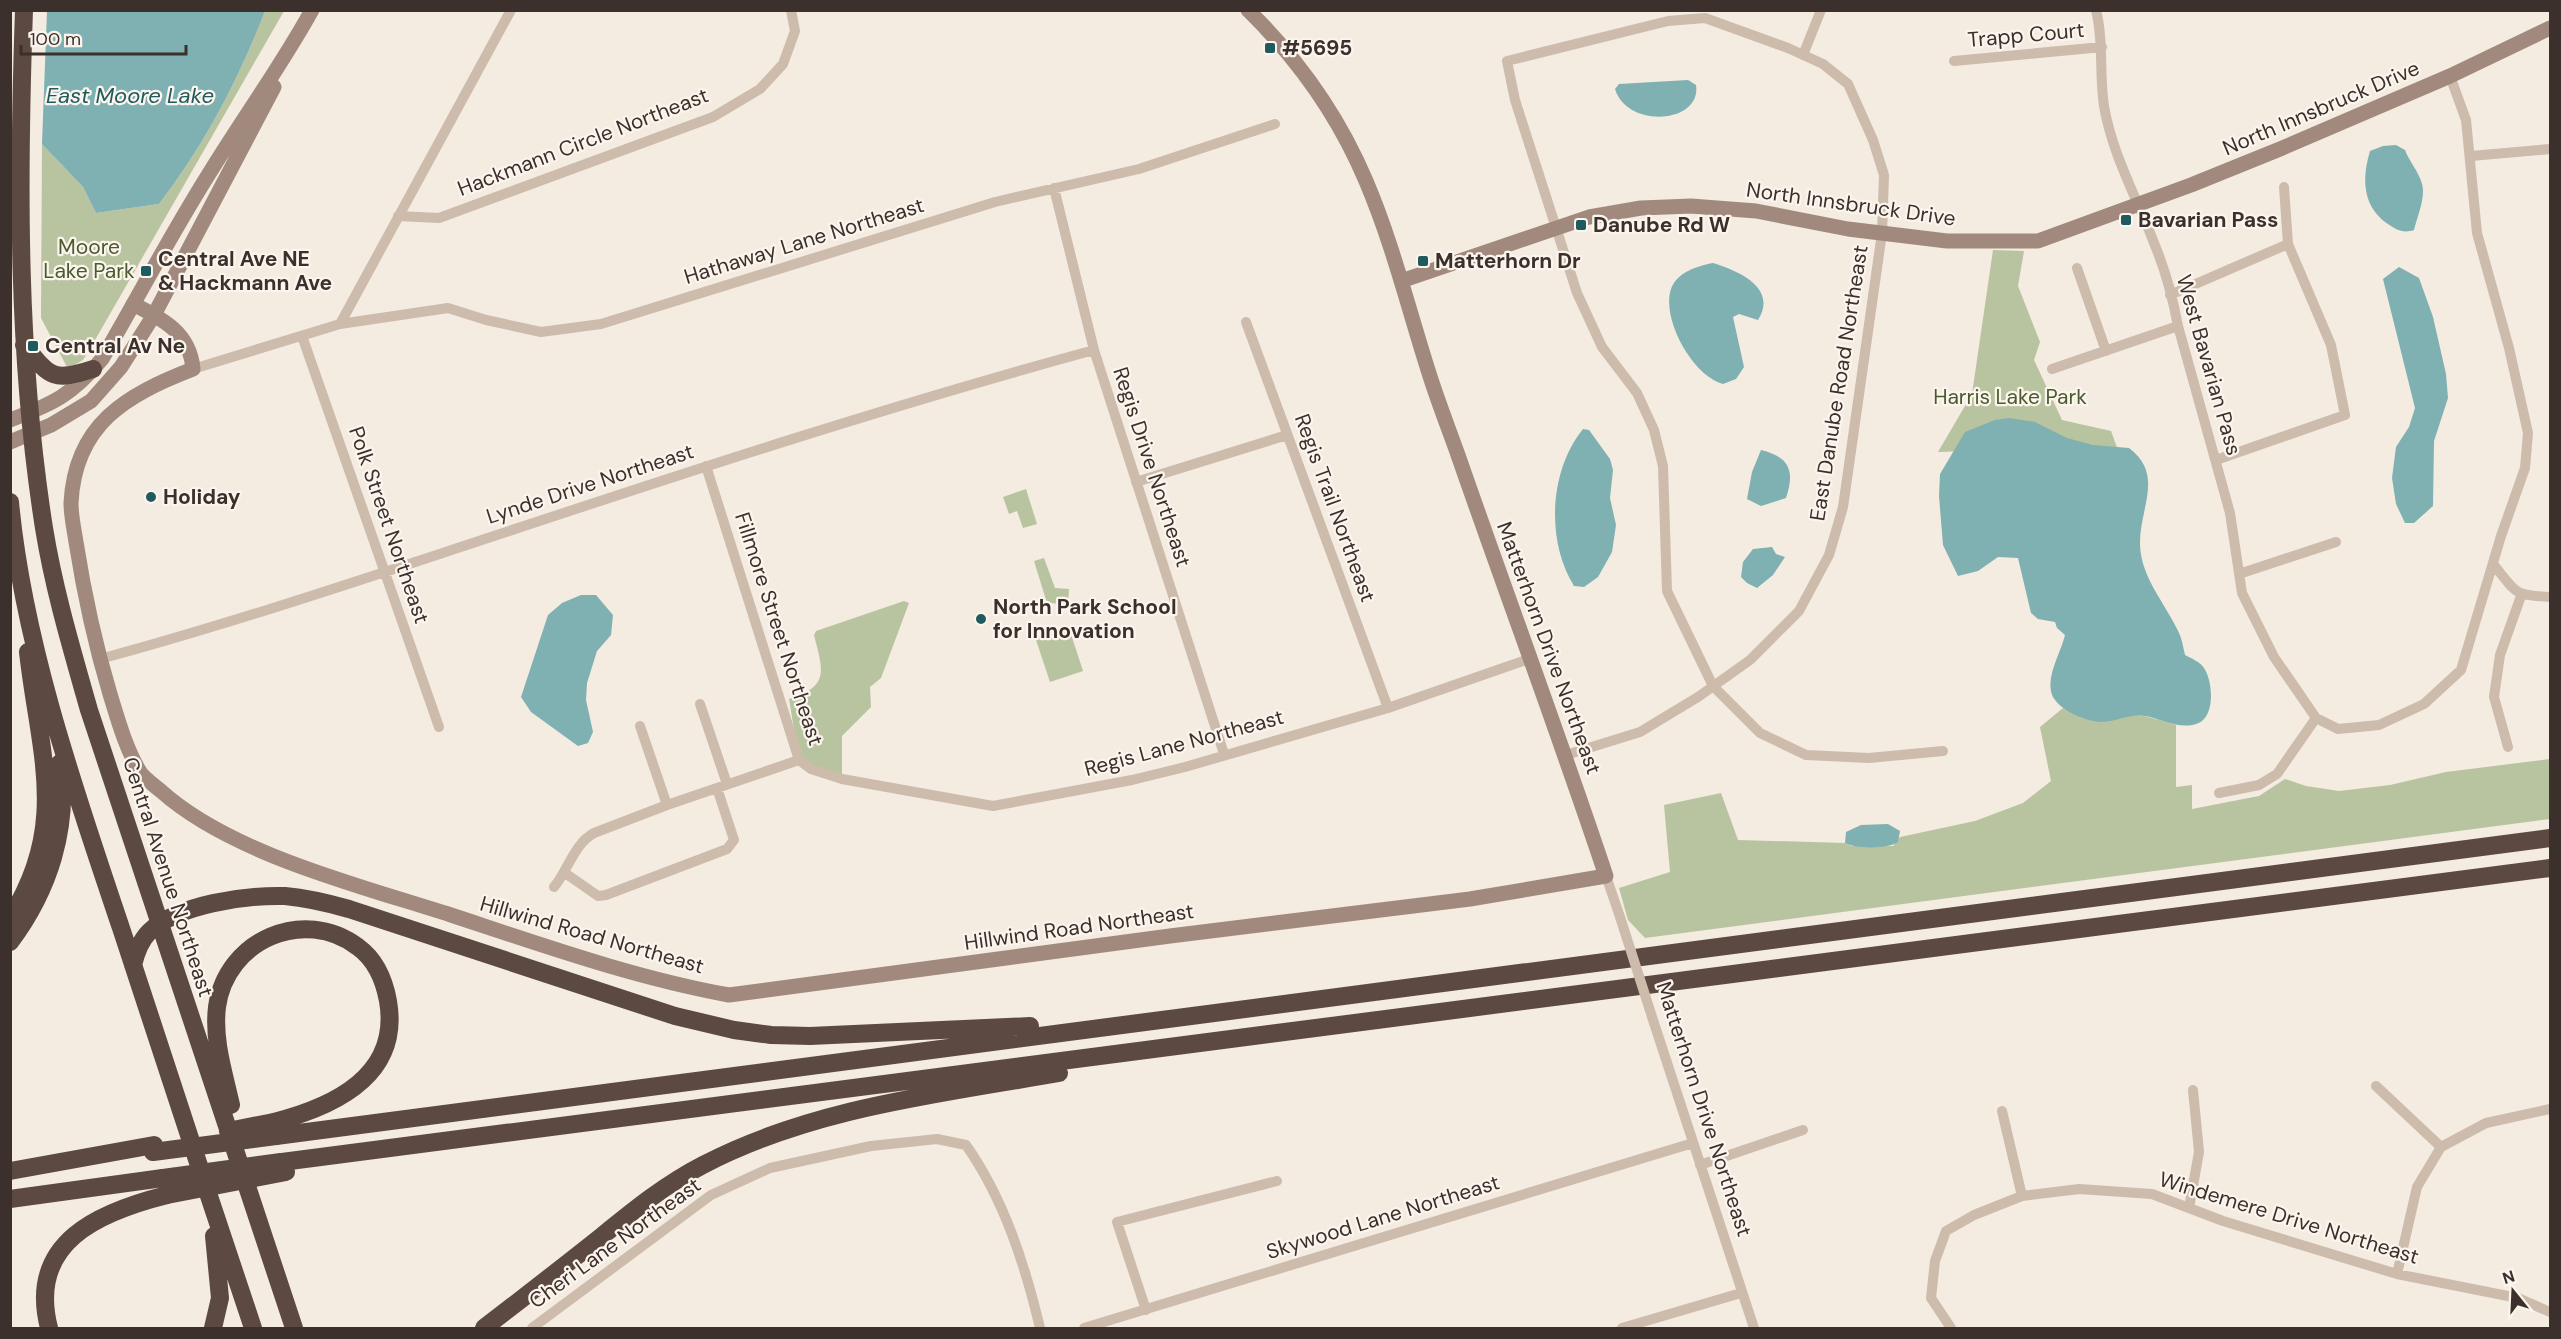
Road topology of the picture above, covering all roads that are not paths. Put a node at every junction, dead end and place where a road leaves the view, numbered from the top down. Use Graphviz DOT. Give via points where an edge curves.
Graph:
graph roads {
  1 [pos="24,10"];
  2 [pos="312,10"];
  3 [pos="511,10"];
  4 [pos="791,10"];
  5 [pos="1248,10"];
  6 [pos="1821,10"];
  7 [pos="2096,10"];
  8 [pos="2550,28"];
  9 [pos="2102,47"];
  10 [pos="1803,55"];
  11 [pos="287,56"];
  12 [pos="1954,61"];
  13 [pos="2450,76"];
  14 [pos="1275,124"];
  15 [pos="2550,149"];
  16 [pos="2471,156"];
  17 [pos="2284,187"];
  18 [pos="1054,188"];
  19 [pos="2137,205"];
  20 [pos="398,216"];
  21 [pos="1557,230"];
  22 [pos="1882,233"];
  23 [pos="2288,244"];
  24 [pos="2077,268"];
  25 [pos="1401,281"];
  26 [pos="2170,295"];
  27 [pos="133,304"];
  28 [pos="154,315"];
  29 [pos="1246,322"];
  30 [pos="340,324"];
  31 [pos="2178,326"];
  32 [pos="302,336"];
  33 [pos="24,345"];
  34 [pos="1094,350"];
  35 [pos="2106,351"];
  36 [pos="93,369"];
  37 [pos="193,369"];
  38 [pos="2052,369"];
  39 [pos="30,412"];
  40 [pos="10,420"];
  41 [pos="32,432"];
  42 [pos="1287,435"];
  43 [pos="10,442"];
  44 [pos="2216,460"];
  45 [pos="706,466"];
  46 [pos="1136,482"];
  47 [pos="10,502"];
  48 [pos="11,507"];
  49 [pos="2336,542"];
  50 [pos="2493,564"];
  51 [pos="385,571"];
  52 [pos="21,573"];
  53 [pos="2239,574"];
  54 [pos="2521,596"];
  55 [pos="2550,597"];
  56 [pos="99,658"];
  57 [pos="1529,659"];
  58 [pos="1713,686"];
  59 [pos="700,704"];
  60 [pos="1388,708"];
  61 [pos="55,717"];
  62 [pos="2316,718"];
  63 [pos="640,726"];
  64 [pos="439,727"];
  65 [pos="2508,747"];
  66 [pos="1943,751"];
  67 [pos="1224,754"];
  68 [pos="1566,755"];
  69 [pos="799,760"];
  70 [pos="842,779"];
  71 [pos="722,786"];
  72 [pos="2219,793"];
  73 [pos="667,805"];
  74 [pos="2550,838"];
  75 [pos="2550,868"];
  76 [pos="565,873"];
  77 [pos="1606,876"];
  78 [pos="554,887"];
  79 [pos="10,918"];
  80 [pos="160,924"];
  81 [pos="10,942"];
  82 [pos="133,965"];
  83 [pos="1408,1015"];
  84 [pos="1074,1030"];
  85 [pos="2376,1086"];
  86 [pos="2193,1090"];
  87 [pos="2550,1109"];
  88 [pos="2002,1111"];
  89 [pos="275,1129"];
  90 [pos="1803,1130"];
  91 [pos="1693,1143"];
  92 [pos="2441,1147"];
  93 [pos="1700,1165"];
  94 [pos="10,1172"];
  95 [pos="1277,1181"];
  96 [pos="165,1187"];
  97 [pos="2022,1196"];
  98 [pos="10,1199"];
  99 [pos="210,1201"];
  100 [pos="2188,1208"];
  101 [pos="260,1224"];
  102 [pos="2397,1274"];
  103 [pos="1741,1293"];
  104 [pos="1146,1310"];
  105 [pos="2550,1312"];
  106 [pos="294,1328"];
  107 [pos="49,1329"];
  108 [pos="213,1329"];
  109 [pos="253,1329"];
  110 [pos="484,1329"];
  111 [pos="532,1329"];
  112 [pos="1040,1329"];
  113 [pos="1084,1329"];
  114 [pos="1622,1329"];
  115 [pos="1754,1329"];
  116 [pos="1951,1329"];
  1 -- 33 [label="highway, Central Avenue Northeast" via="20,228"];
  2 -- 11 [label="street"];
  3 -- 20 [label="street"];
  4 -- 20 [label="street, Hackmann Circle Northeast" via="795,31 783,64 760,89 713,117 439,218"];
  5 -- 25 [label="street, Matterhorn Drive Northeast" via="1286,50 1332,114 1366,180"];
  6 -- 10 [label="street"];
  7 -- 9 [label="street, West Bavarian Pass"];
  8 -- 13 [label="street, North Innsbruck Drive"];
  9 -- 12 [label="street, Trapp Court"];
  9 -- 19 [label="street, West Bavarian Pass" via="2104,106 2122,170"];
  10 -- 21 [label="street, East Danube Road Northeast" via="1705,18 1668,21 1507,61 1515,100"];
  10 -- 22 [label="street, East Danube Road Northeast" via="1823,64 1848,84 1861,112 1884,175"];
  11 -- 27 [label="street" via="246,112"];
  11 -- 28 [label="street"];
  13 -- 16 [label="street" via="2466,120"];
  13 -- 19 [label="street, North Innsbruck Drive"];
  14 -- 18 [label="street, Hathaway Lane Northeast" via="1139,169"];
  15 -- 16 [label="street"];
  16 -- 50 [label="street" via="2477,232 2528,433 2525,468"];
  17 -- 23 [label="street"];
  18 -- 30 [label="street, Hathaway Lane Northeast" via="995,202 601,324 541,332 448,308"];
  18 -- 34 [label="street, Regis Drive Northeast"];
  19 -- 22 [label="street, North Innsbruck Drive" via="2038,241 1947,241"];
  19 -- 26 [label="street, West Bavarian Pass" via="2155,244"];
  20 -- 30 [label="street"];
  21 -- 22 [label="street, North Innsbruck Drive" via="1589,217 1641,208 1691,206 1756,211"];
  21 -- 25 [label="street, North Innsbruck Drive"];
  21 -- 58 [label="street" via="1577,293 1602,347 1637,393 1654,430 1663,466 1667,591"];
  22 -- 58 [label="street, East Danube Road Northeast" via="1843,507 1829,555 1799,611 1750,660"];
  23 -- 26 [label="street"];
  23 -- 44 [label="street" via="2331,345 2345,415"];
  24 -- 35 [label="street"];
  25 -- 57 [label="street, Matterhorn Drive Northeast"];
  26 -- 31 [label="street, West Bavarian Pass"];
  27 -- 28 [label="street"];
  27 -- 36 [label="street"];
  28 -- 37 [label="street" via="179,334 192,356"];
  28 -- 41 [label="street" via="99,393 73,412"];
  29 -- 42 [label="street, Regis Trail Northeast"];
  30 -- 32 [label="street, Hathaway Lane Northeast"];
  31 -- 35 [label="street"];
  31 -- 44 [label="street, West Bavarian Pass"];
  32 -- 37 [label="street, Hathaway Lane Northeast"];
  32 -- 51 [label="street, Polk Street Northeast"];
  33 -- 36 [label="highway" via="53,375 69,377"];
  33 -- 39 [label="highway, Central Avenue Northeast"];
  34 -- 45 [label="street, Lynde Drive Northeast"];
  34 -- 46 [label="street, Regis Drive Northeast"];
  35 -- 38 [label="street"];
  36 -- 39 [label="street" via="66,395"];
  37 -- 56 [label="street, Hillwind Road Northeast" via="130,397 112,411 95,429 76,470 71,505"];
  39 -- 40 [label="street"];
  39 -- 41 [label="highway, Central Avenue Northeast"];
  41 -- 43 [label="street"];
  41 -- 80 [label="highway, Central Avenue Northeast" via="44,530 63,617 89,710"];
  42 -- 46 [label="street"];
  42 -- 60 [label="street, Regis Trail Northeast"];
  44 -- 53 [label="street, West Bavarian Pass" via="2230,513"];
  45 -- 51 [label="street, Lynde Drive Northeast"];
  45 -- 69 [label="street, Fillmore Street Northeast"];
  46 -- 67 [label="street, Regis Drive Northeast"];
  47 -- 48 [label="highway"];
  48 -- 52 [label="highway"];
  49 -- 53 [label="street"];
  50 -- 54 [label="street"];
  50 -- 62 [label="street" via="2462,670 2424,704 2379,726 2338,729"];
  51 -- 56 [label="street, Lynde Drive Northeast" via="203,631"];
  51 -- 64 [label="street, Polk Street Northeast"];
  52 -- 61 [label="highway"];
  52 -- 79 [label="highway" via="47,800 40,850"];
  53 -- 62 [label="street, West Bavarian Pass" via="2242,593 2274,657"];
  54 -- 55 [label="street"];
  54 -- 65 [label="street" via="2500,655 2494,697"];
  56 -- 77 [label="street, Hillwind Road Northeast" via="119,726 141,773 183,811 254,848 342,880 680,986 729,995 1470,899"];
  57 -- 60 [label="street, Regis Lane Northeast"];
  57 -- 68 [label="street, Matterhorn Drive Northeast"];
  58 -- 66 [label="street" via="1760,733 1806,755 1869,758"];
  58 -- 68 [label="street, East Danube Road Northeast" via="1640,732"];
  59 -- 71 [label="street"];
  60 -- 67 [label="street, Regis Lane Northeast"];
  61 -- 81 [label="highway" via="62,786 56,849 44,886"];
  61 -- 82 [label="highway"];
  62 -- 72 [label="street" via="2277,774 2259,785"];
  63 -- 73 [label="street"];
  67 -- 70 [label="street, Regis Lane Northeast" via="1132,780 993,806"];
  68 -- 77 [label="street, Matterhorn Drive Northeast"];
  69 -- 70 [label="street, Fillmore Street Northeast" via="811,769"];
  69 -- 71 [label="street"];
  71 -- 73 [label="street"];
  71 -- 76 [label="street" via="734,840 728,849 606,896 598,896"];
  73 -- 76 [label="street" via="585,838"];
  74 -- 84 [label="highway"];
  75 -- 83 [label="highway"];
  76 -- 78 [label="street"];
  77 -- 91 [label="street, Matterhorn Drive Northeast, bridge"];
  80 -- 82 [label="highway" via="144,939"];
  80 -- 84 [label="highway" via="183,912 235,900 298,897 349,909 675,1016 734,1030 810,1036 1022,1025"];
  80 -- 101 [label="highway, Central Avenue Northeast"];
  82 -- 99 [label="highway"];
  83 -- 96 [label="highway, bridge" via="507,1133"];
  83 -- 110 [label="highway" via="944,1093 840,1115 770,1136 675,1181"];
  84 -- 89 [label="highway"];
  85 -- 92 [label="street"];
  86 -- 100 [label="street" via="2199,1152"];
  87 -- 92 [label="street" via="2486,1123"];
  88 -- 97 [label="street"];
  89 -- 94 [label="highway, bridge"];
  89 -- 101 [label="highway" via="339,1098 367,1076 384,1045 389,1016 380,974 358,947 325,930 289,930 254,945 234,965 219,996 219,1052"];
  90 -- 93 [label="street"];
  91 -- 93 [label="street, Matterhorn Drive Northeast"];
  91 -- 104 [label="street, Skywood Lane Northeast"];
  92 -- 102 [label="street" via="2416,1187"];
  93 -- 103 [label="street, Matterhorn Drive Northeast"];
  95 -- 104 [label="street" via="1117,1222"];
  96 -- 98 [label="highway"];
  96 -- 107 [label="highway" via="90,1223 69,1241 49,1279"];
  97 -- 100 [label="street, Windemere Drive Northeast" via="2079,1189 2152,1194"];
  97 -- 116 [label="street, Windemere Drive Northeast" via="1974,1215 1947,1231 1935,1261 1931,1298"];
  99 -- 108 [label="highway" via="220,1298"];
  99 -- 109 [label="highway"];
  100 -- 102 [label="street, Windemere Drive Northeast"];
  101 -- 106 [label="highway, Central Avenue Northeast"];
  102 -- 105 [label="street, Windemere Drive Northeast" via="2518,1298"];
  103 -- 114 [label="street"];
  103 -- 115 [label="street, Matterhorn Drive Northeast"];
  104 -- 113 [label="street, Skywood Lane Northeast"];
  111 -- 112 [label="street, Cheri Lane Northeast" via="711,1196 770,1168 871,1146 937,1139 966,1145 977,1161 1006,1219"];
}
